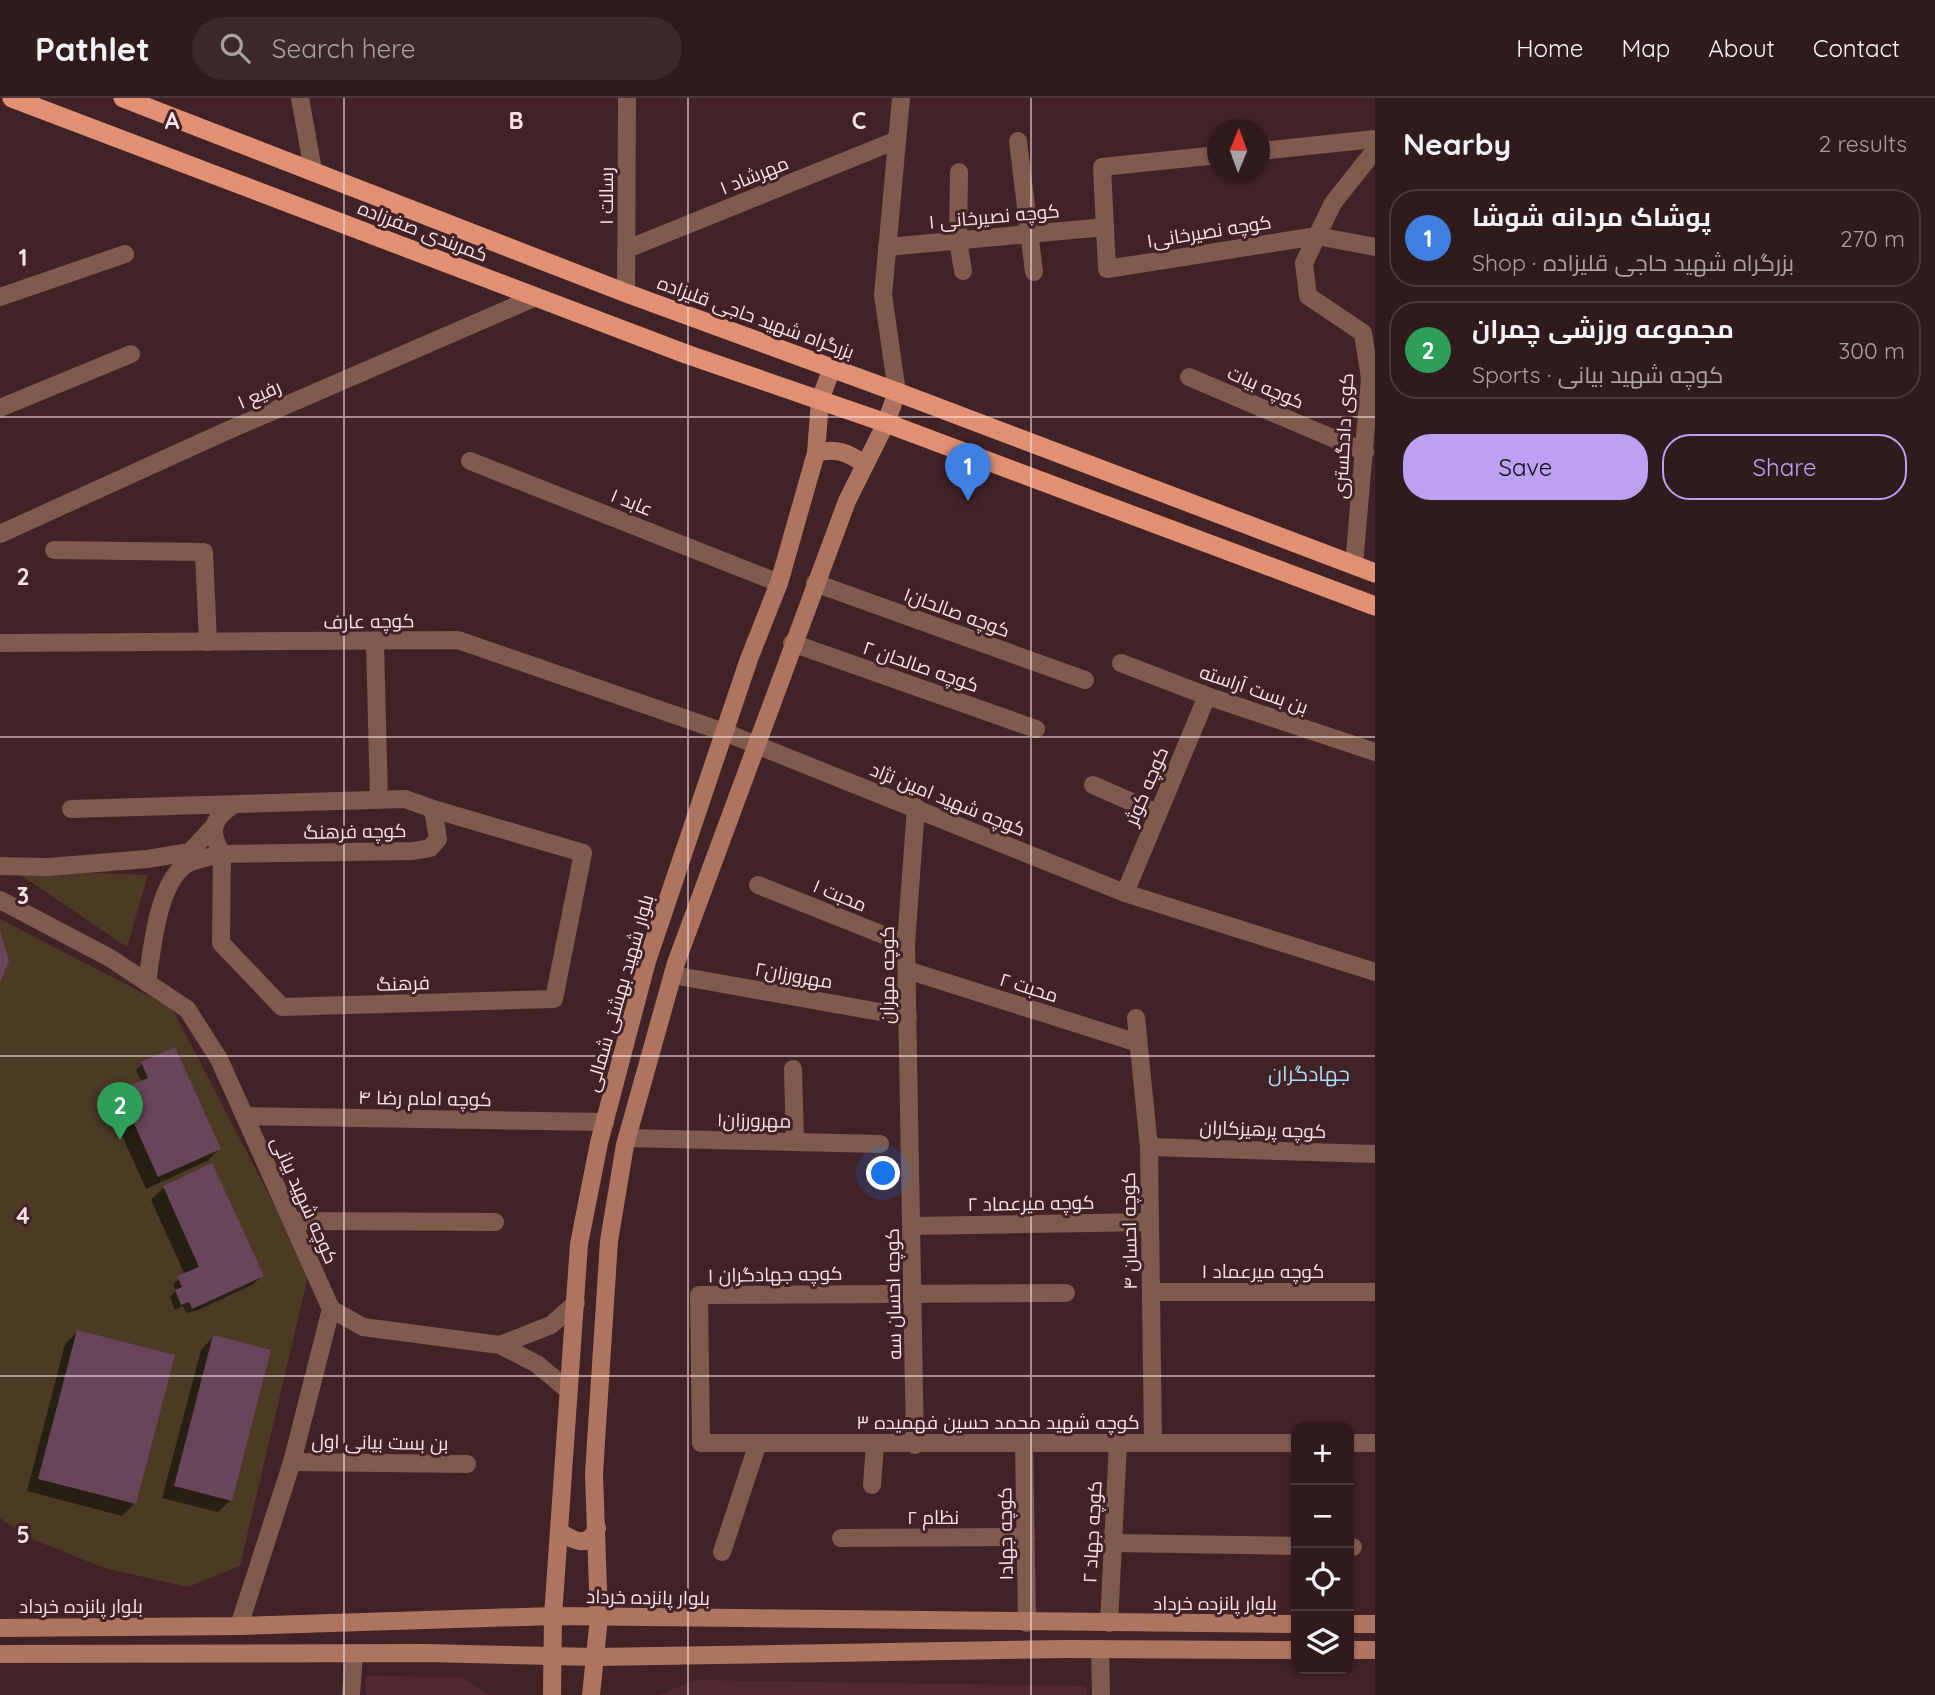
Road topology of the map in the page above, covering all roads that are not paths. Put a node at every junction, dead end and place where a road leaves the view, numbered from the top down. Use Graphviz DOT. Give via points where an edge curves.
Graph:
graph roads {
  1 [pos="12,98"];
  2 [pos="123,98"];
  3 [pos="300,98"];
  4 [pos="627,98"];
  5 [pos="901,98"];
  6 [pos="1375,139"];
  7 [pos="897,140"];
  8 [pos="1018,141"];
  9 [pos="1270,150"];
  10 [pos="1375,150"];
  11 [pos="1207,156"];
  12 [pos="313,170"];
  13 [pos="959,172"];
  14 [pos="1105,227"];
  15 [pos="1027,234"];
  16 [pos="1317,236"];
  17 [pos="958,241"];
  18 [pos="887,247"];
  19 [pos="1375,247"];
  20 [pos="627,249"];
  21 [pos="125,254"];
  22 [pos="963,271"];
  23 [pos="1034,272"];
  24 [pos="626,293"];
  25 [pos="0,297"];
  26 [pos="536,298"];
  27 [pos="1369,334"];
  28 [pos="131,354"];
  29 [pos="832,368"];
  30 [pos="1189,377"];
  31 [pos="897,392"];
  32 [pos="820,400"];
  33 [pos="0,408"];
  34 [pos="886,423"];
  35 [pos="1365,452"];
  36 [pos="816,453"];
  37 [pos="470,461"];
  38 [pos="865,464"];
  39 [pos="0,534"];
  40 [pos="54,550"];
  41 [pos="1353,565"];
  42 [pos="1375,573"];
  43 [pos="779,583"];
  44 [pos="816,583"];
  45 [pos="1375,606"];
  46 [pos="208,642"];
  47 [pos="375,642"];
  48 [pos="0,643"];
  49 [pos="792,643"];
  50 [pos="1121,663"];
  51 [pos="1085,680"];
  52 [pos="1207,696"];
  53 [pos="1036,729"];
  54 [pos="724,732"];
  55 [pos="755,746"];
  56 [pos="1375,752"];
  57 [pos="1093,785"];
  58 [pos="379,800"];
  59 [pos="233,805"];
  60 [pos="916,807"];
  61 [pos="71,809"];
  62 [pos="433,809"];
  63 [pos="1157,813"];
  64 [pos="214,827"];
  65 [pos="222,855"];
  66 [pos="0,866"];
  67 [pos="758,885"];
  68 [pos="1125,893"];
  69 [pos="0,900"];
  70 [pos="906,944"];
  71 [pos="907,970"];
  72 [pos="1375,972"];
  73 [pos="673,975"];
  74 [pos="147,982"];
  75 [pos="908,1017"];
  76 [pos="1136,1018"];
  77 [pos="1138,1043"];
  78 [pos="793,1069"];
  79 [pos="245,1116"];
  80 [pos="605,1122"];
  81 [pos="627,1138"];
  82 [pos="795,1142"];
  83 [pos="911,1143"];
  84 [pos="880,1144"];
  85 [pos="1149,1147"];
  86 [pos="1375,1154"];
  87 [pos="292,1221"];
  88 [pos="495,1222"];
  89 [pos="1150,1222"];
  90 [pos="913,1226"];
  91 [pos="1151,1292"];
  92 [pos="1375,1292"];
  93 [pos="1066,1293"];
  94 [pos="914,1294"];
  95 [pos="576,1303"];
  96 [pos="331,1309"];
  97 [pos="500,1345"];
  98 [pos="568,1390"];
  99 [pos="701,1443"];
  100 [pos="758,1443"];
  101 [pos="1118,1443"];
  102 [pos="1153,1443"];
  103 [pos="1291,1443"];
  104 [pos="1354,1443"];
  105 [pos="1375,1443"];
  106 [pos="875,1444"];
  107 [pos="1024,1444"];
  108 [pos="915,1445"];
  109 [pos="292,1462"];
  110 [pos="467,1464"];
  111 [pos="872,1485"];
  112 [pos="597,1528"];
  113 [pos="560,1532"];
  114 [pos="1026,1537"];
  115 [pos="841,1538"];
  116 [pos="1113,1543"];
  117 [pos="1291,1546"];
  118 [pos="722,1552"];
  119 [pos="553,1616"];
  120 [pos="599,1618"];
  121 [pos="1027,1623"];
  122 [pos="1109,1623"];
  123 [pos="1291,1624"];
  124 [pos="1354,1624"];
  125 [pos="1375,1624"];
  126 [pos="239,1626"];
  127 [pos="0,1628"];
  128 [pos="1100,1649"];
  129 [pos="1291,1650"];
  130 [pos="1354,1650"];
  131 [pos="1375,1650"];
  132 [pos="0,1654"];
  133 [pos="354,1654"];
  134 [pos="552,1656"];
  135 [pos="595,1657"];
  136 [pos="351,1695"];
  137 [pos="552,1695"];
  138 [pos="591,1695"];
  139 [pos="1101,1695"];
  1 -- 26 [label="highway, کمربندی صفرزاده"];
  2 -- 12 [label="highway, بزرگراه شهید حاجی قلیزاده"];
  3 -- 12 [label="street"];
  4 -- 20 [label="street, رسالت ۱"];
  5 -- 7 [label="street"];
  6 -- 9 [label="street"];
  7 -- 18 [label="street"];
  7 -- 20 [label="street, مهرشاد ۱"];
  8 -- 15 [label="street"];
  10 -- 16 [label="street, کوی دادگستری" via="1333,203"];
  11 -- 14 [label="street" via="1102,167"];
  12 -- 24 [label="highway, بزرگراه شهید حاجی قلیزاده"];
  13 -- 17 [label="street"];
  14 -- 15 [label="street, کوچه نصیرخانی ۱"];
  14 -- 16 [label="street, کوچه نصیرخانی۱" via="1107,269"];
  15 -- 17 [label="street, کوچه نصیرخانی ۱"];
  15 -- 23 [label="street"];
  16 -- 19 [label="street, کوچه نصیرخانی۱"];
  16 -- 27 [label="street, کوی دادگستری" via="1304,264 1308,296"];
  17 -- 18 [label="street, کوچه نصیرخانی ۱"];
  17 -- 22 [label="street"];
  18 -- 31 [label="street" via="883,295"];
  20 -- 24 [label="street, رسالت ۱"];
  21 -- 25 [label="street"];
  24 -- 29 [label="highway, بزرگراه شهید حاجی قلیزاده"];
  26 -- 32 [label="highway, کمربندی صفرزاده"];
  26 -- 39 [label="street, رفیع ۱"];
  27 -- 35 [label="street, کوی دادگستری"];
  28 -- 33 [label="street"];
  29 -- 31 [label="highway, بزرگراه شهید حاجی قلیزاده"];
  29 -- 32 [label="main road, بلوار شهید بهشتی شمالی"];
  30 -- 35 [label="street, کوچه بیات"];
  31 -- 34 [label="main road"];
  31 -- 41 [label="highway, بزرگراه شهید حاجی قلیزاده"];
  32 -- 34 [label="highway, کمربندی صفرزاده"];
  32 -- 36 [label="main road, بلوار شهید بهشتی شمالی"];
  34 -- 38 [label="main road"];
  34 -- 45 [label="highway"];
  35 -- 41 [label="street, کوی دادگستری"];
  36 -- 38 [label="main road" via="829,449 849,453"];
  36 -- 43 [label="main road, بلوار شهید بهشتی شمالی"];
  37 -- 43 [label="street, عابد ۱"];
  38 -- 44 [label="main road"];
  40 -- 46 [label="street" via="204,552"];
  41 -- 42 [label="highway, بزرگراه شهید حاجی قلیزاده"];
  43 -- 54 [label="main road, بلوار شهید بهشتی شمالی"];
  44 -- 49 [label="main road"];
  44 -- 51 [label="street, کوچه صالحان۱"];
  46 -- 47 [label="street, کوچه عارف"];
  46 -- 48 [label="street, کوچه عارف"];
  47 -- 54 [label="street, کوچه عارف" via="458,640"];
  47 -- 58 [label="street"];
  49 -- 53 [label="street, کوچه صالحان ۲"];
  49 -- 55 [label="main road"];
  50 -- 52 [label="street, بن بست آراسته"];
  52 -- 56 [label="street, بن بست آراسته"];
  52 -- 63 [label="street, کوچه کوثر"];
  54 -- 55 [label="street, کوچه عارف"];
  54 -- 80 [label="main road, بلوار شهید بهشتی شمالی" via="647,961"];
  55 -- 60 [label="street, کوچه شهید امین نژاد"];
  55 -- 73 [label="main road"];
  57 -- 63 [label="street"];
  58 -- 59 [label="street, کوچه فرهنگ"];
  58 -- 62 [label="street, کوچه فرهنگ" via="405,799"];
  59 -- 61 [label="street, کوچه فرهنگ"];
  59 -- 64 [label="street" via="218,815"];
  60 -- 68 [label="street, کوچه شهید امین نژاد"];
  60 -- 70 [label="street, کوچه مهران"];
  62 -- 65 [label="street, کوچه فرهنگ" via="438,839 430,848"];
  62 -- 65 [label="street, فرهنگ" via="583,853 554,999 282,1007 221,943"];
  63 -- 68 [label="street, کوچه کوثر"];
  64 -- 65 [label="street"];
  64 -- 66 [label="street" via="190,852 48,867"];
  65 -- 74 [label="street" via="187,864 171,880 154,932"];
  67 -- 70 [label="street, محبت ۱"];
  68 -- 72 [label="street, کوچه شهید امین نژاد"];
  69 -- 74 [label="street, کوچه شهید بیانی"];
  70 -- 71 [label="street, کوچه مهران"];
  71 -- 75 [label="street, کوچه مهران"];
  71 -- 77 [label="street, محبت ۲"];
  73 -- 75 [label="street, مهرورزان۲"];
  73 -- 81 [label="main road"];
  74 -- 79 [label="street, کوچه شهید بیانی" via="187,1009 219,1059"];
  75 -- 83 [label="street, کوچه مهران"];
  76 -- 77 [label="street, کوچه احسان ۴"];
  77 -- 85 [label="street, کوچه احسان ۴"];
  78 -- 82 [label="street"];
  79 -- 80 [label="street, کوچه امام رضا ۴"];
  79 -- 87 [label="street, کوچه شهید بیانی"];
  80 -- 95 [label="main road, بلوار شهید بهشتی شمالی" via="579,1244"];
  81 -- 82 [label="street, مهرورزان۱"];
  81 -- 112 [label="main road" via="609,1241 594,1474"];
  82 -- 84 [label="street, مهرورزان۱"];
  83 -- 90 [label="street, کوچه احسان سه"];
  85 -- 86 [label="street, کوچه پرهیزکاران"];
  85 -- 89 [label="street, کوچه احسان ۴"];
  87 -- 88 [label="street"];
  87 -- 96 [label="street, کوچه شهید بیانی"];
  89 -- 90 [label="street, کوچه میرعماد ۲"];
  89 -- 91 [label="street, کوچه احسان ۴"];
  90 -- 94 [label="street, کوچه احسان سه"];
  91 -- 92 [label="street, کوچه میرعماد ۱"];
  91 -- 102 [label="street, کوچه احسان ۴"];
  93 -- 94 [label="street"];
  94 -- 99 [label="street, کوچه جهادگران ۱" via="699,1295"];
  94 -- 108 [label="street, کوچه احسان سه"];
  95 -- 97 [label="street" via="551,1325"];
  95 -- 98 [label="main road, بلوار شهید بهشتی شمالی"];
  96 -- 97 [label="street" via="363,1327"];
  96 -- 109 [label="street"];
  97 -- 98 [label="street" via="537,1364"];
  98 -- 113 [label="main road, بلوار شهید بهشتی شمالی"];
  99 -- 100 [label="street, کوچه شهید محمد حسین فهمیده ۳"];
  100 -- 106 [label="street, کوچه شهید محمد حسین فهمیده ۳"];
  100 -- 118 [label="street"];
  101 -- 102 [label="street, کوچه شهید محمد حسین فهمیده ۳"];
  101 -- 107 [label="street, کوچه شهید محمد حسین فهمیده ۳"];
  101 -- 116 [label="street, کوچه جهاد ۲"];
  102 -- 103 [label="street, کوچه شهید محمد حسین فهمیده ۳"];
  104 -- 105 [label="street"];
  106 -- 108 [label="street, کوچه شهید محمد حسین فهمیده ۳"];
  106 -- 111 [label="street"];
  107 -- 108 [label="street, کوچه شهید محمد حسین فهمیده ۳"];
  107 -- 114 [label="street, کوچه جهاد۱"];
  109 -- 110 [label="street, بن بست بیانی اول"];
  109 -- 126 [label="street"];
  112 -- 113 [label="main road" via="593,1537 583,1542"];
  112 -- 120 [label="main road"];
  113 -- 119 [label="main road, بلوار شهید بهشتی شمالی"];
  114 -- 115 [label="street, نظام ۲"];
  114 -- 121 [label="street, کوچه جهاد۱"];
  116 -- 117 [label="street"];
  116 -- 122 [label="street, کوچه جهاد ۲"];
  119 -- 120 [label="main road, بلوار پانزده خرداد"];
  119 -- 126 [label="main road, بلوار پانزده خرداد"];
  119 -- 134 [label="main road, بلوار شهید بهشتی شمالی"];
  120 -- 121 [label="main road, بلوار پانزده خرداد"];
  120 -- 135 [label="main road"];
  121 -- 122 [label="main road, بلوار پانزده خرداد"];
  122 -- 123 [label="main road, بلوار پانزده خرداد"];
  124 -- 125 [label="main road"];
  126 -- 127 [label="main road, بلوار پانزده خرداد"];
  128 -- 129 [label="main road"];
  128 -- 135 [label="main road"];
  128 -- 139 [label="street"];
  130 -- 131 [label="main road"];
  132 -- 133 [label="main road"];
  133 -- 134 [label="main road"];
  133 -- 136 [label="street"];
  134 -- 135 [label="main road"];
  134 -- 137 [label="main road, بلوار شهید بهشتی شمالی"];
  135 -- 138 [label="main road"];
}
